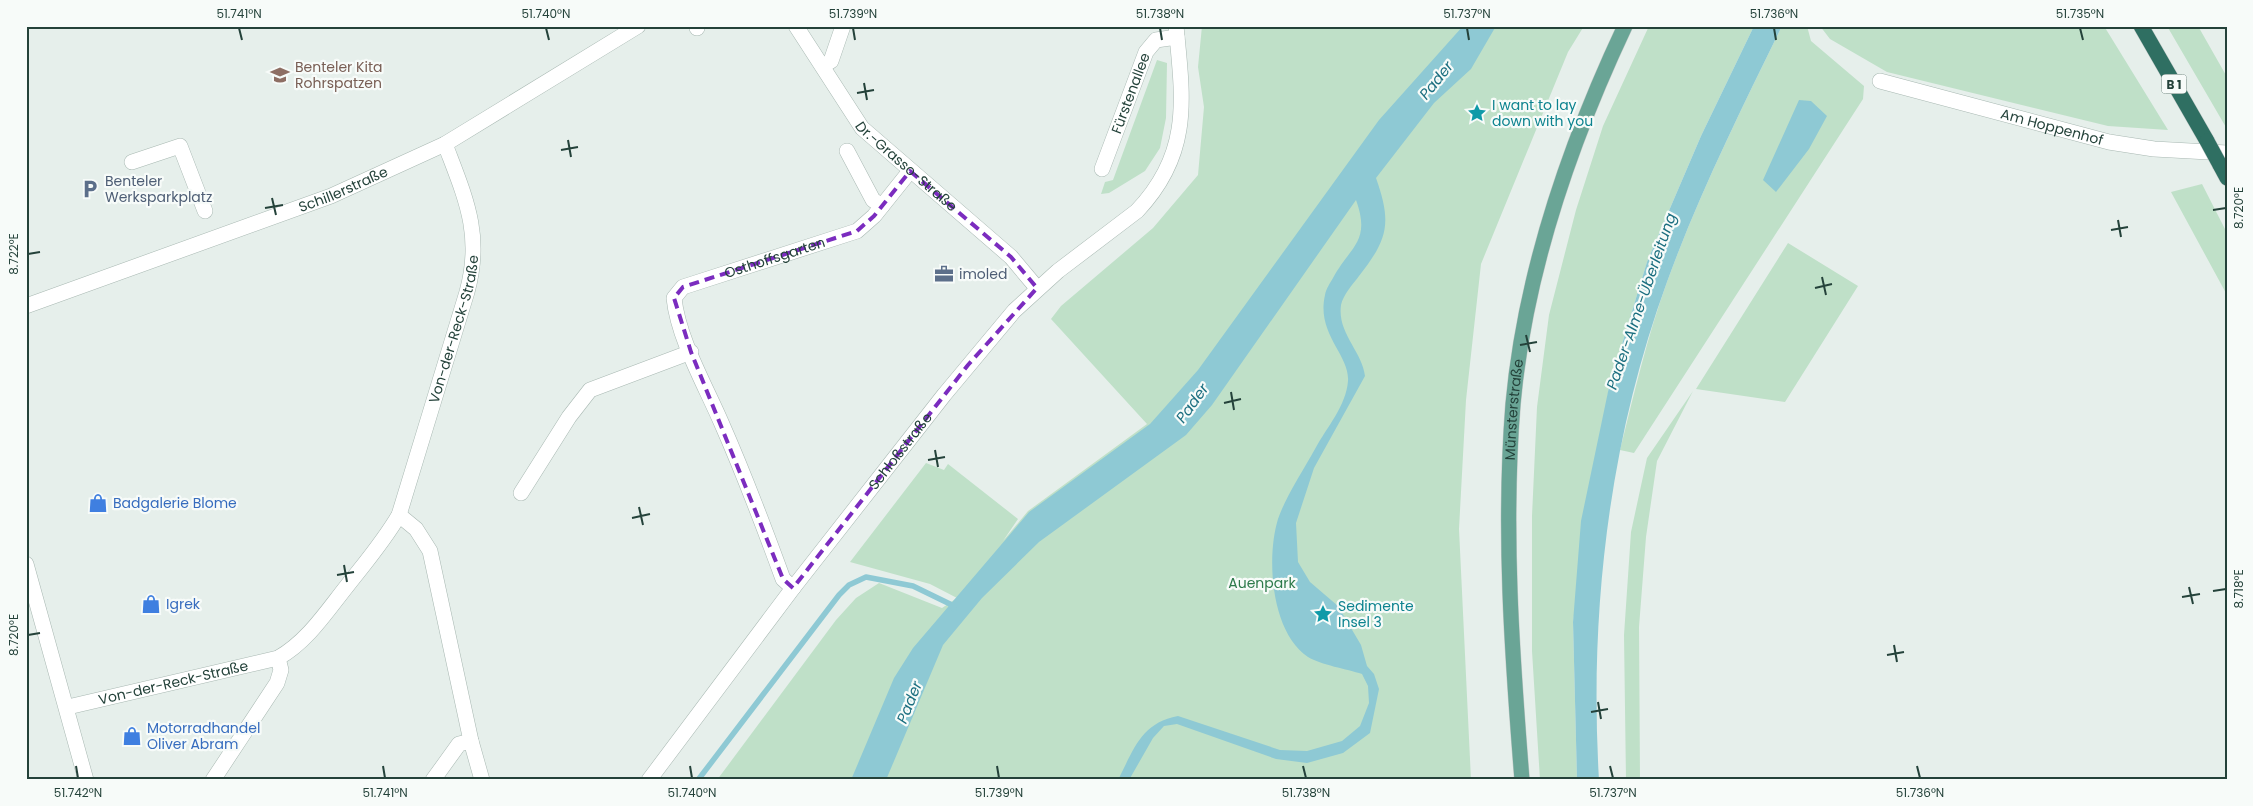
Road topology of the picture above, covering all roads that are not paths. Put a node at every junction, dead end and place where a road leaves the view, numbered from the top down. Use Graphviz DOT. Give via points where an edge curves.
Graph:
graph roads {
  1 [pos="638,26"];
  2 [pos="796,26"];
  3 [pos="843,26"];
  4 [pos="1625,26"];
  5 [pos="2141,26"];
  6 [pos="1177,32"];
  7 [pos="823,66"];
  8 [pos="1880,81"];
  9 [pos="445,144"];
  10 [pos="1175,148"];
  11 [pos="847,151"];
  12 [pos="132,162"];
  13 [pos="2224,165"];
  14 [pos="1102,169"];
  15 [pos="910,171"];
  16 [pos="882,206"];
  17 [pos="205,211"];
  18 [pos="1037,288"];
  19 [pos="26,306"];
  20 [pos="691,352"];
  21 [pos="522,492"];
  22 [pos="399,515"];
  23 [pos="26,564"];
  24 [pos="794,588"];
  25 [pos="278,658"];
  26 [pos="68,707"];
  27 [pos="471,741"];
  28 [pos="86,780"];
  29 [pos="213,780"];
  30 [pos="433,780"];
  31 [pos="482,780"];
  32 [pos="649,780"];
  33 [pos="1522,780"];
  1 -- 9 [label="street, Schillerstraße"];
  2 -- 7 [label="street, Dr.-Grasso-Straße"];
  3 -- 7 [label="street" via="831,61"];
  4 -- 33 [label="main road, Münsterstraße" via="1592,96 1559,189 1537,265 1514,404 1509,521 1511,633"];
  5 -- 13 [label="highway, B 1, bridge"];
  6 -- 10 [label="street, Fürstenallee" via="1183,102"];
  6 -- 14 [label="street, Fürstenallee" via="1156,40 1146,52"];
  7 -- 15 [label="street, Dr.-Grasso-Straße" via="862,128"];
  8 -- 13 [label="street, Am Hoppenhof" via="2109,142 2162,150"];
  9 -- 19 [label="street, Schillerstraße" via="307,206"];
  9 -- 22 [label="street, Von-der-Reck-Straße" via="465,198 474,238 474,259 467,292"];
  10 -- 18 [label="street, Schloßstraße" via="1161,181 1137,211"];
  11 -- 16 [label="street" via="873,200"];
  12 -- 17 [label="street" via="180,146"];
  15 -- 16 [label="street, Osthoffsgarten"];
  15 -- 18 [label="street, Dr.-Grasso-Straße" via="1016,262"];
  16 -- 20 [label="street, Osthoffsgarten" via="857,231 684,287 674,298"];
  18 -- 24 [label="street, Schloßstraße" via="968,365"];
  20 -- 21 [label="street" via="590,390"];
  20 -- 24 [label="street, Osthoffsgarten" via="747,482 784,579"];
  22 -- 25 [label="street, Von-der-Reck-Straße" via="388,535 314,628 288,653"];
  22 -- 27 [label="street" via="416,529 430,551"];
  23 -- 26 [label="street"];
  24 -- 32 [label="street, Schloßstraße"];
  25 -- 26 [label="street, Von-der-Reck-Straße"];
  25 -- 29 [label="street" via="281,670 277,683"];
  26 -- 28 [label="street"];
  27 -- 30 [label="street" via="459,744"];
  27 -- 31 [label="street"];
}
